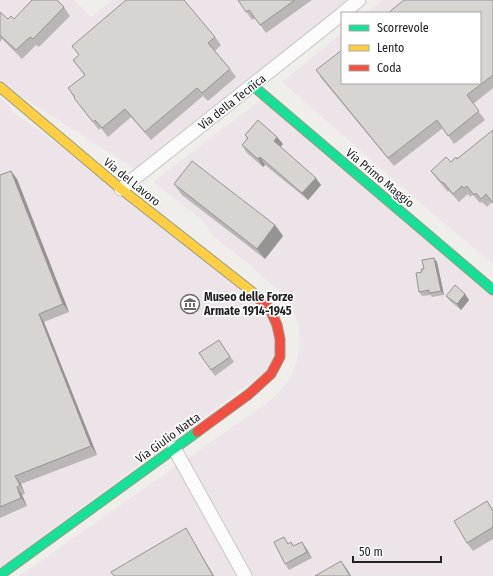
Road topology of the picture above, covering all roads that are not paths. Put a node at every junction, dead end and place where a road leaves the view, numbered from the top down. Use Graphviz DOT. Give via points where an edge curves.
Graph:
graph roads {
  1 [pos="359,0"];
  2 [pos="343,12"];
  3 [pos="341,14"];
  4 [pos="252,85"];
  5 [pos="0,87"];
  6 [pos="121,189"];
  7 [pos="493,290"];
  8 [pos="251,291"];
  9 [pos="174,448"];
  10 [pos="0,575"];
  11 [pos="245,576"];
  1 -- 2 [label="street, Via della Tecnica"];
  3 -- 4 [label="street, Via della Tecnica"];
  4 -- 6 [label="street, Via della Tecnica"];
  4 -- 7 [label="street, Via Primo Maggio"];
  5 -- 6 [label="street, Via del Lavoro"];
  6 -- 8 [label="street, Via del Lavoro"];
  8 -- 9 [label="street, Via Giulio Natta" via="270,309 280,339 280,357 271,374 250,394"];
  9 -- 10 [label="street, Via Giulio Natta"];
  9 -- 11 [label="street"];
}
